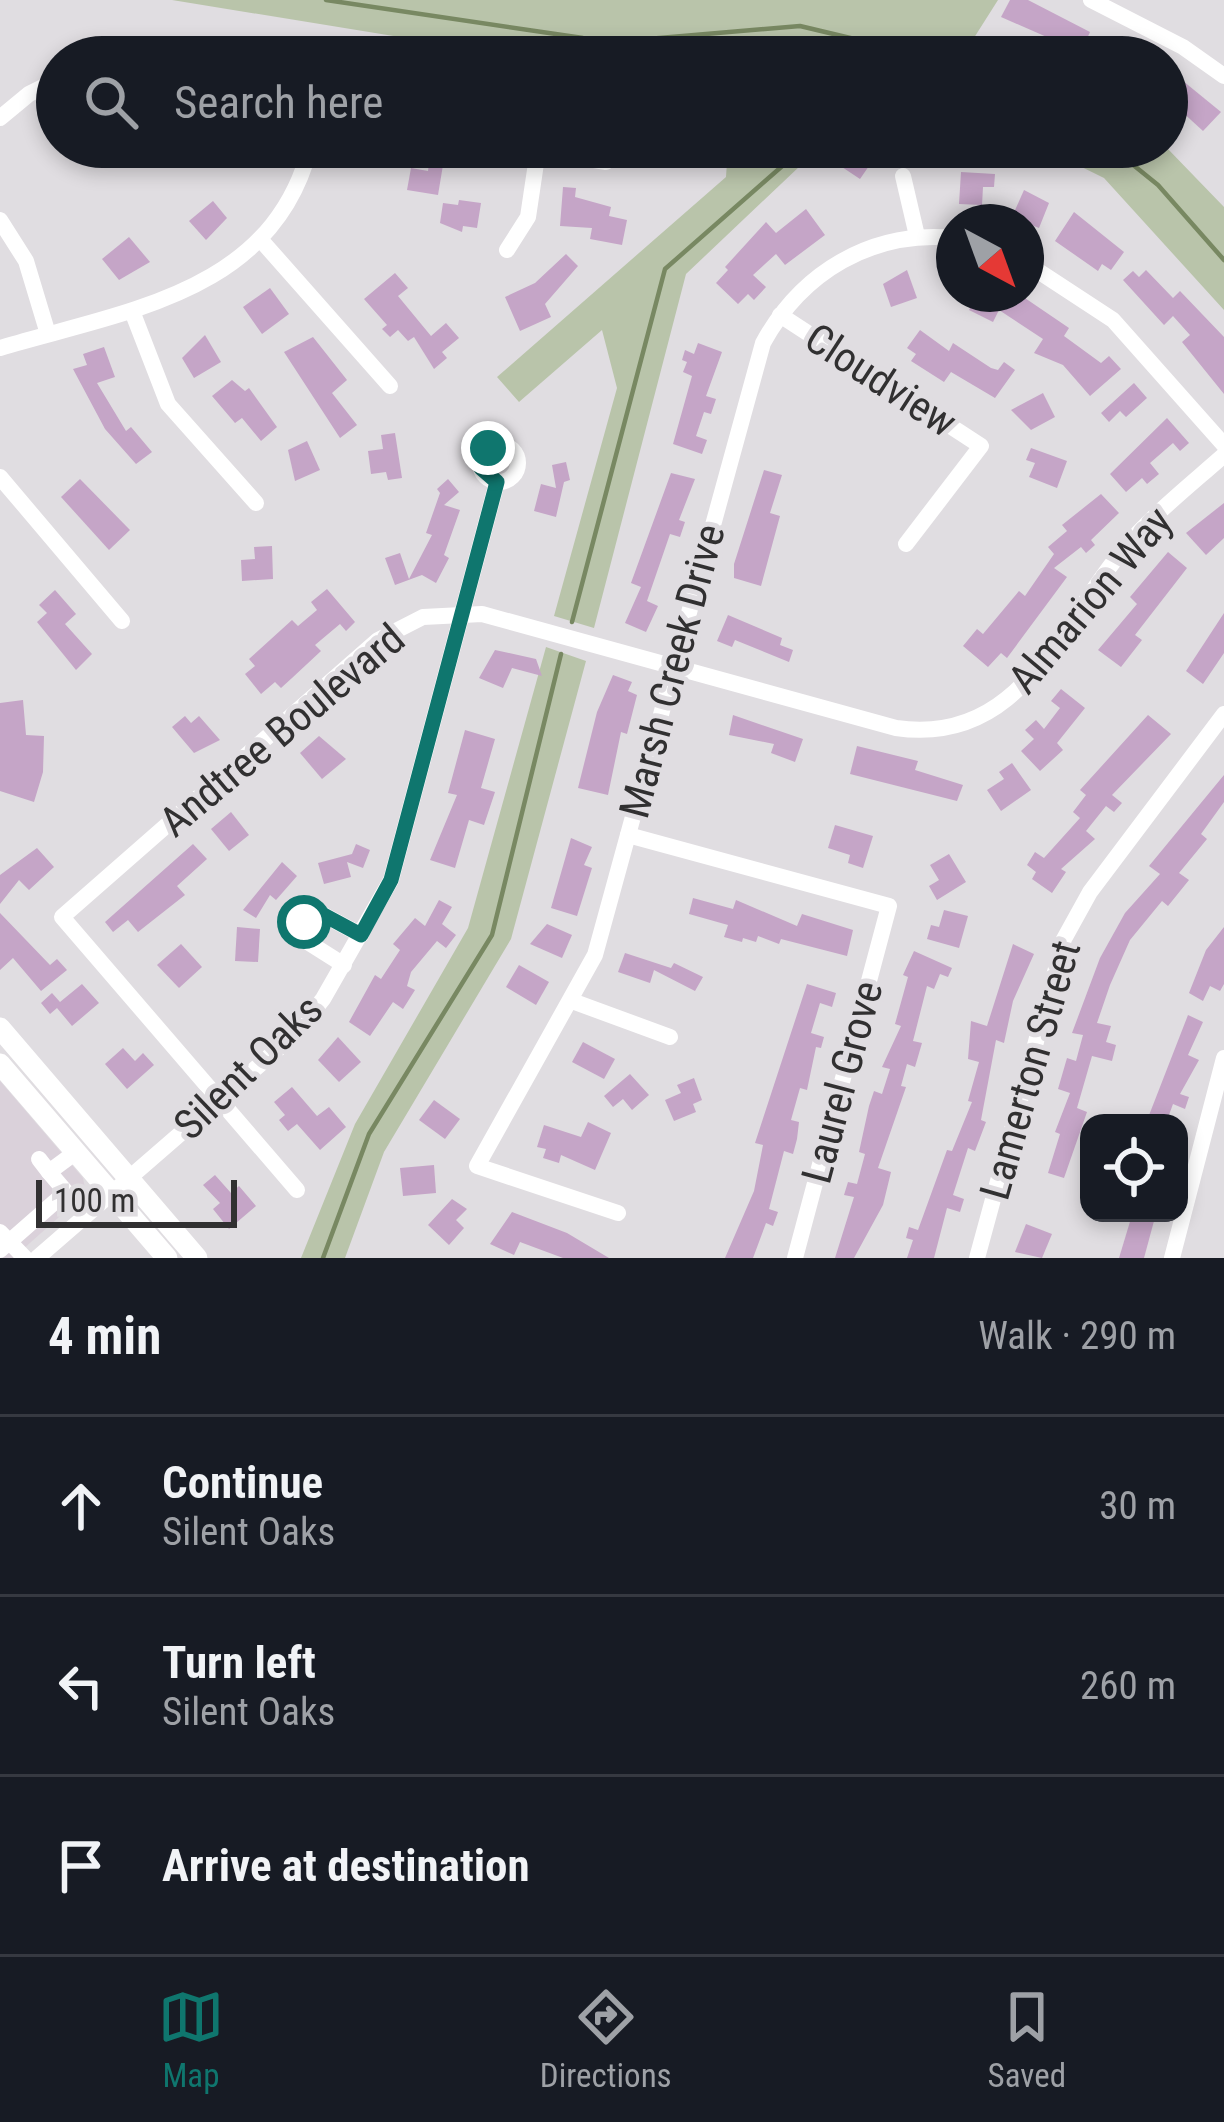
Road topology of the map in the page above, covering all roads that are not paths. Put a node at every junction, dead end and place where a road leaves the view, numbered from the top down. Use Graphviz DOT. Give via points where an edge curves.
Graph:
graph roads {
  1 [pos="1091,0"];
  2 [pos="1127,9"];
  3 [pos="1168,36"];
  4 [pos="1188,50"];
  5 [pos="1224,76"];
  6 [pos="36,90"];
  7 [pos="0,118"];
  8 [pos="302,168"];
  9 [pos="535,168"];
  10 [pos="903,176"];
  11 [pos="0,220"];
  12 [pos="917,236"];
  13 [pos="936,237"];
  14 [pos="260,239"];
  15 [pos="507,250"];
  16 [pos="1044,274"];
  17 [pos="131,311"];
  18 [pos="780,315"];
  19 [pos="48,334"];
  20 [pos="0,348"];
  21 [pos="390,386"];
  22 [pos="1224,446"];
  23 [pos="1224,455"];
  24 [pos="0,477"];
  25 [pos="497,482"];
  26 [pos="256,503"];
  27 [pos="905,544"];
  28 [pos="462,613"];
  29 [pos="122,621"];
  30 [pos="673,667"];
  31 [pos="1224,714"];
  32 [pos="947,730"];
  33 [pos="628,835"];
  34 [pos="361,935"];
  35 [pos="344,964"];
  36 [pos="572,1001"];
  37 [pos="0,1028"];
  38 [pos="670,1037"];
  39 [pos="1224,1058"];
  40 [pos="3,1073"];
  41 [pos="220,1099"];
  42 [pos="76,1151"];
  43 [pos="120,1186"];
  44 [pos="297,1190"];
  45 [pos="618,1213"];
  46 [pos="3,1241"];
  47 [pos="25,1258"];
  48 [pos="37,1258"];
  49 [pos="166,1258"];
  50 [pos="197,1258"];
  51 [pos="794,1258"];
  52 [pos="977,1258"];
  53 [pos="1172,1258"];
  1 -- 2 [label="street"];
  2 -- 3 [label="street"];
  4 -- 5 [label="street"];
  6 -- 7 [label="street"];
  8 -- 14 [label="street"];
  9 -- 15 [label="street" via="528,218"];
  10 -- 12 [label="street"];
  11 -- 19 [label="street" via="26,261"];
  12 -- 13 [label="street, Marsh Creek Drive"];
  12 -- 18 [label="street, Marsh Creek Drive" via="848,257"];
  14 -- 17 [label="street" via="204,284"];
  14 -- 21 [label="street"];
  16 -- 22 [label="street" via="1132,338"];
  17 -- 19 [label="street"];
  17 -- 26 [label="street" via="168,404"];
  18 -- 27 [label="street, Cloudview" via="981,446"];
  18 -- 30 [label="street, Marsh Creek Drive" via="749,380"];
  19 -- 20 [label="street"];
  23 -- 32 [label="street, Almarion Way" via="1124,549 1014,695 984,718"];
  24 -- 29 [label="street"];
  25 -- 28 [label="street, Silent Oaks"];
  28 -- 30 [label="street, Andtree Boulevard"];
  28 -- 34 [label="street, Silent Oaks" via="397,862"];
  28 -- 41 [label="street, Andtree Boulevard" via="411,621 378,640 62,917"];
  30 -- 32 [label="street, Andtree Boulevard" via="896,728"];
  30 -- 33 [label="street, Marsh Creek Drive"];
  31 -- 52 [label="street, Lamerton Street" via="1090,892 1064,939"];
  33 -- 36 [label="street, Marsh Creek Drive" via="595,955"];
  33 -- 51 [label="street, Laurel Grove" via="889,906"];
  34 -- 35 [label="street, Silent Oaks"];
  34 -- 35 [label="street, Silent Oaks" via="322,914 304,922 306,941"];
  35 -- 41 [label="street, Silent Oaks" via="310,1018"];
  36 -- 38 [label="street"];
  36 -- 45 [label="street, Marsh Creek Drive" via="477,1166"];
  37 -- 43 [label="main road"];
  39 -- 53 [label="street"];
  40 -- 42 [label="main road"];
  41 -- 43 [label="street, Silent Oaks"];
  41 -- 44 [label="street"];
  42 -- 43 [label="main road"];
  42 -- 46 [label="street" via="44,1166 66,1192"];
  43 -- 48 [label="street, Silent Oaks"];
  43 -- 49 [label="main road"];
  43 -- 50 [label="main road"];
  46 -- 47 [label="street"];
}
